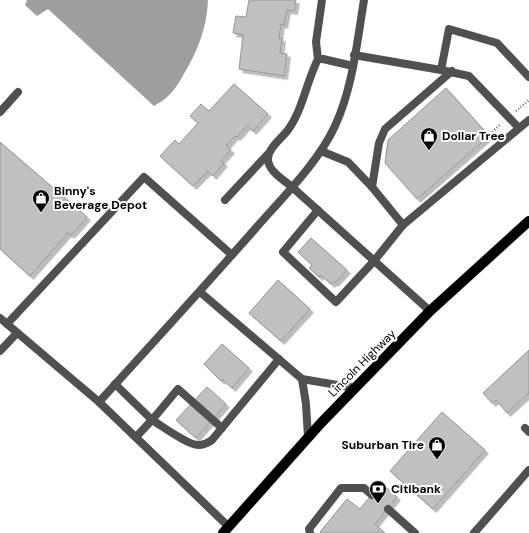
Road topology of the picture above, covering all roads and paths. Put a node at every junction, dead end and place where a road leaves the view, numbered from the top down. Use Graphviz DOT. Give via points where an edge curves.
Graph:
graph roads {
  1 [pos="322,0"];
  2 [pos="364,0"];
  3 [pos="354,55"];
  4 [pos="318,59"];
  5 [pos="353,66"];
  6 [pos="441,70"];
  7 [pos="452,71"];
  8 [pos="529,77"];
  9 [pos="18,92"];
  10 [pos="0,112"];
  11 [pos="529,120"];
  12 [pos="519,128"];
  13 [pos="321,151"];
  14 [pos="268,154"];
  15 [pos="292,187"];
  16 [pos="372,187"];
  17 [pos="225,200"];
  18 [pos="318,210"];
  19 [pos="529,221"];
  20 [pos="403,225"];
  21 [pos="525,229"];
  22 [pos="232,255"];
  23 [pos="374,261"];
  24 [pos="200,292"];
  25 [pos="430,311"];
  26 [pos="0,318"];
  27 [pos="7,324"];
  28 [pos="17,333"];
  29 [pos="0,351"];
  30 [pos="279,359"];
  31 [pos="302,379"];
  32 [pos="115,384"];
  33 [pos="355,388"];
  34 [pos="99,402"];
  35 [pos="152,420"];
  36 [pos="222,428"];
  37 [pos="136,437"];
  38 [pos="308,437"];
  39 [pos="529,470"];
  40 [pos="372,495"];
  41 [pos="388,509"];
  42 [pos="226,530"];
  43 [pos="310,533"];
  44 [pos="415,533"];
  45 [pos="474,533"];
  1 -- 4 [label="lane" via="316,42"];
  2 -- 3 [label="lane"];
  3 -- 5 [label="lane"];
  3 -- 6 [label="lane"];
  4 -- 5 [label="lane"];
  4 -- 14 [label="lane" via="299,111 288,130"];
  5 -- 13 [label="lane" via="343,107"];
  6 -- 7 [label="lane"];
  6 -- 8 [label="lane" via="449,29 497,43"];
  7 -- 12 [label="lane" via="469,76"];
  7 -- 16 [label="lane" via="385,129 379,143"];
  9 -- 10 [label="lane"];
  11 -- 12 [label="lane"];
  12 -- 20 [label="lane"];
  13 -- 15 [label="lane"];
  13 -- 16 [label="lane" via="348,162"];
  14 -- 15 [label="lane" via="270,168"];
  14 -- 17 [label="lane"];
  15 -- 18 [label="lane"];
  15 -- 22 [label="lane"];
  16 -- 20 [label="lane"];
  18 -- 23 [label="lane"];
  18 -- 23 [label="lane" via="283,252 336,302"];
  19 -- 21 [label="main road, Lincoln Highway"];
  20 -- 23 [label="lane"];
  21 -- 25 [label="main road, Lincoln Highway"];
  22 -- 24 [label="lane"];
  22 -- 27 [label="lane" via="144,177"];
  23 -- 25 [label="lane"];
  24 -- 30 [label="lane"];
  24 -- 32 [label="lane"];
  25 -- 33 [label="main road, Lincoln Highway"];
  26 -- 27 [label="lane"];
  27 -- 28 [label="lane"];
  28 -- 29 [label="lane"];
  28 -- 34 [label="lane"];
  30 -- 31 [label="lane"];
  30 -- 36 [label="lane"];
  31 -- 33 [label="lane"];
  31 -- 38 [label="lane"];
  32 -- 34 [label="lane"];
  32 -- 35 [label="lane"];
  33 -- 38 [label="main road, Lincoln Highway"];
  34 -- 37 [label="lane"];
  35 -- 36 [label="lane" via="196,445 204,445 212,440"];
  35 -- 36 [label="lane" via="178,390"];
  35 -- 37 [label="lane"];
  37 -- 42 [label="lane"];
  38 -- 42 [label="main road, Lincoln Highway"];
  39 -- 45 [label="lane"];
  40 -- 43 [label="lane" via="364,488 341,488 309,529"];
  41 -- 44 [label="lane"];
}
